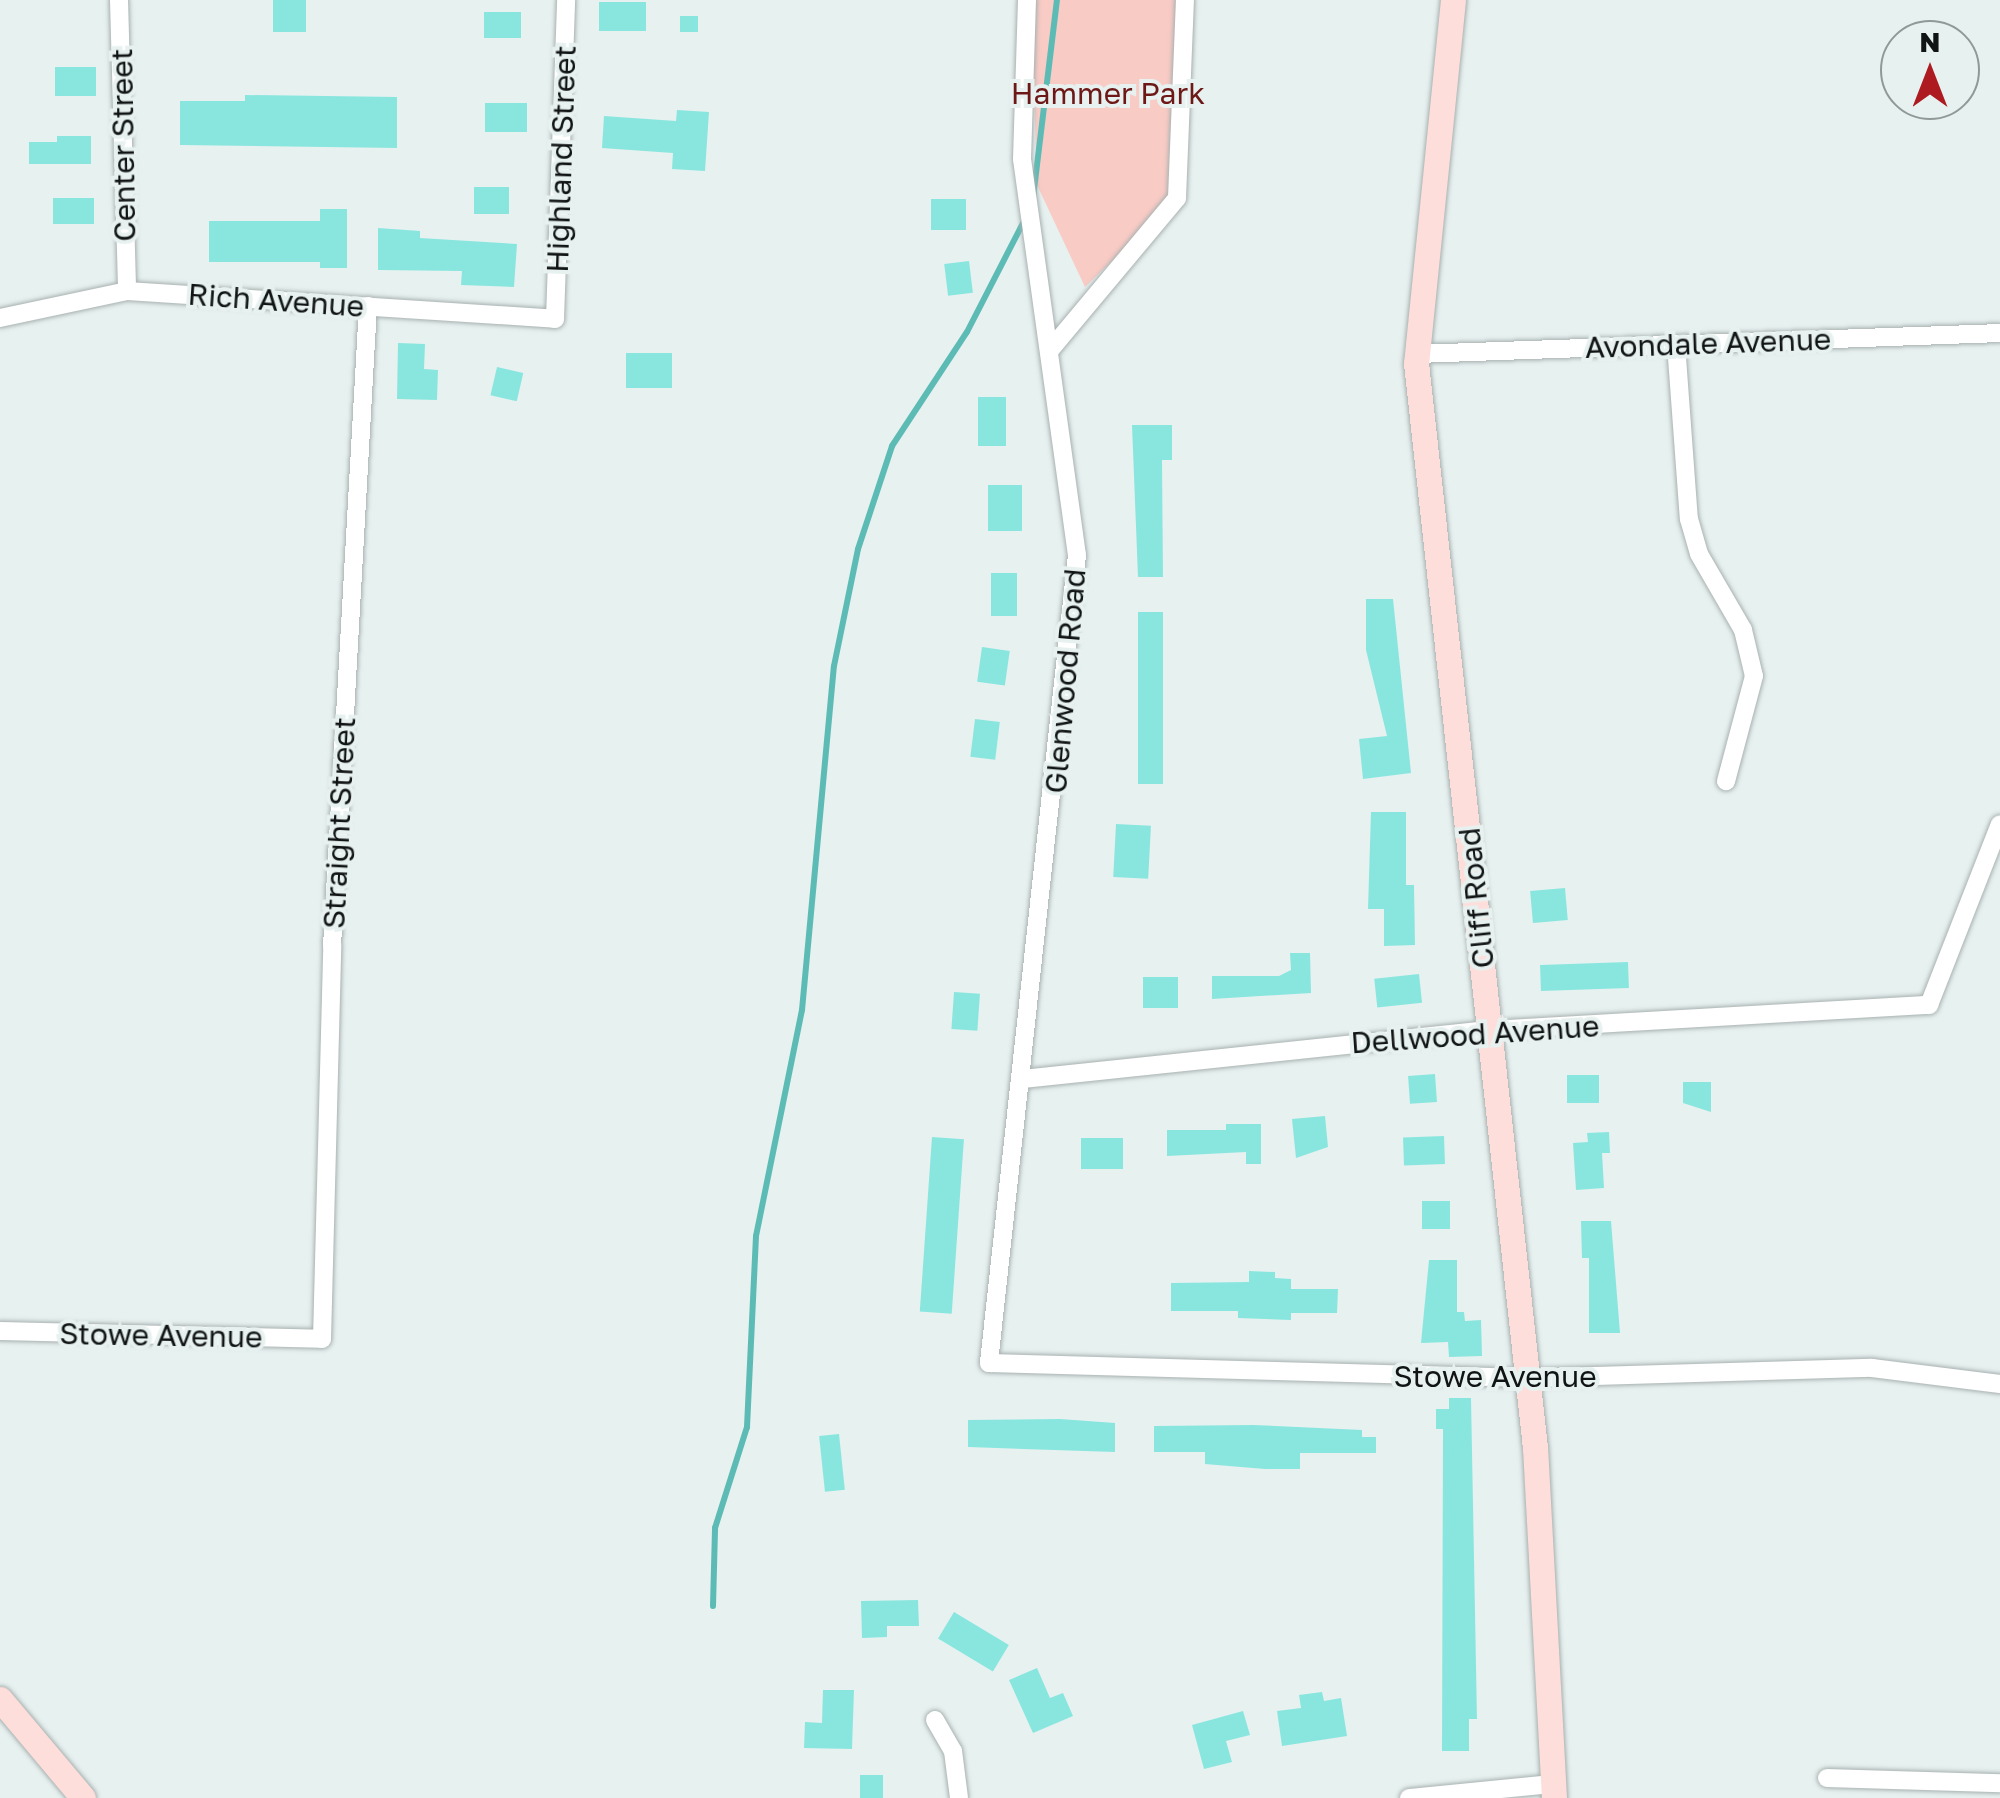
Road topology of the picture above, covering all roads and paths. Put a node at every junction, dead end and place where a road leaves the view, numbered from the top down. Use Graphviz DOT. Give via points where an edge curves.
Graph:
graph roads {
  1 [pos="119,0"];
  2 [pos="566,0"];
  3 [pos="1027,0"];
  4 [pos="1184,0"];
  5 [pos="1453,0"];
  6 [pos="126,291"];
  7 [pos="368,306"];
  8 [pos="0,318"];
  9 [pos="555,319"];
  10 [pos="2000,333"];
  11 [pos="1676,344"];
  12 [pos="1050,350"];
  13 [pos="1417,354"];
  14 [pos="1726,781"];
  15 [pos="2000,824"];
  16 [pos="1491,1030"];
  17 [pos="1022,1079"];
  18 [pos="0,1331"];
  19 [pos="322,1340"];
  20 [pos="988,1363"];
  21 [pos="1528,1378"];
  22 [pos="2000,1384"];
  23 [pos="0,1698"];
  24 [pos="935,1720"];
  25 [pos="1827,1778"];
  26 [pos="2000,1783"];
  27 [pos="1554,1791"];
  28 [pos="83,1798"];
  29 [pos="959,1798"];
  30 [pos="1409,1798"];
  1 -- 6 [label="street, Center Street"];
  2 -- 9 [label="street, Highland Street"];
  3 -- 12 [label="street, Glenwood Road" via="1022,159"];
  4 -- 12 [label="street" via="1177,198"];
  5 -- 13 [label="street, Cliff Road"];
  6 -- 7 [label="street, Rich Avenue"];
  6 -- 8 [label="street, Rich Avenue"];
  7 -- 9 [label="street, Rich Avenue"];
  7 -- 19 [label="street, Straight Street" via="332,946"];
  10 -- 11 [label="street, Avondale Avenue"];
  11 -- 13 [label="street, Avondale Avenue"];
  11 -- 14 [label="street" via="1689,519 1700,554 1743,630 1754,676"];
  12 -- 17 [label="street, Glenwood Road" via="1075,517 1075,612"];
  13 -- 16 [label="street, Cliff Road"];
  15 -- 16 [label="street, Dellwood Avenue" via="1930,1005"];
  16 -- 17 [label="street, Dellwood Avenue"];
  16 -- 21 [label="street, Cliff Road"];
  17 -- 20 [label="street, Glenwood Road"];
  18 -- 19 [label="street, Stowe Avenue"];
  20 -- 21 [label="street, Stowe Avenue"];
  21 -- 22 [label="street, Stowe Avenue" via="1872,1368"];
  21 -- 27 [label="street, Cliff Road" via="1546,1572"];
  23 -- 28 [label="street"];
  24 -- 29 [label="street" via="953,1751"];
  25 -- 26 [label="street"];
  27 -- 30 [label="street"];
}
